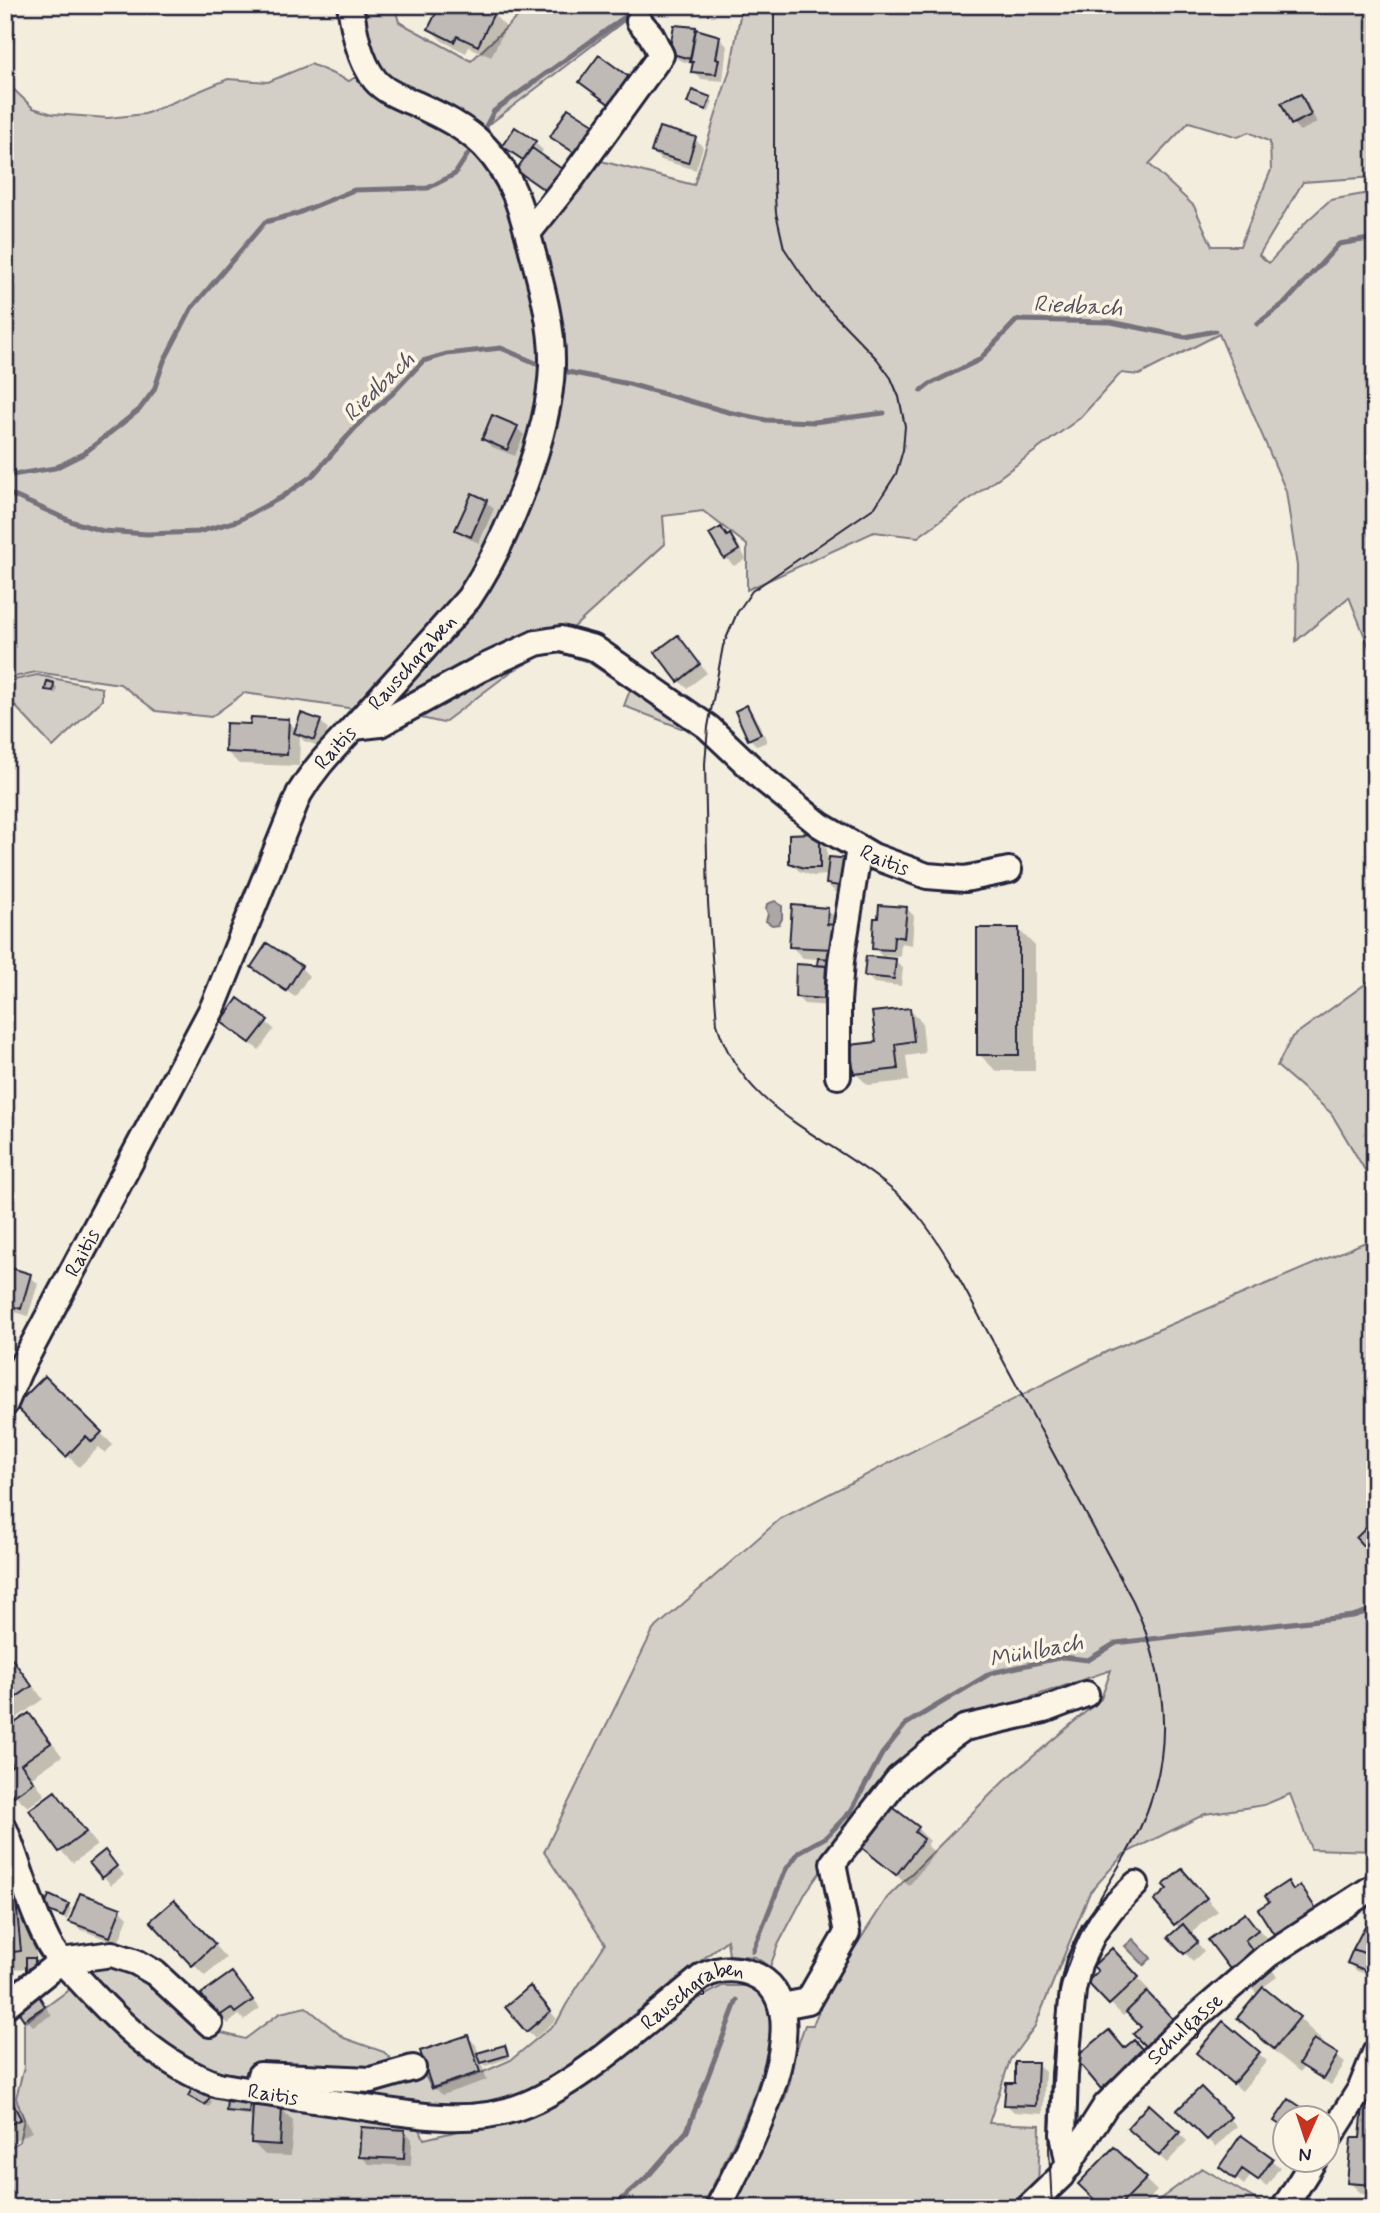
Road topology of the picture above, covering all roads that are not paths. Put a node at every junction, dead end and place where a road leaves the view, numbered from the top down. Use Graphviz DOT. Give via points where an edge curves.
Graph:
graph roads {
  1 [pos="350,5"];
  2 [pos="639,21"];
  3 [pos="528,233"];
  4 [pos="354,727"];
  5 [pos="859,848"];
  6 [pos="1009,870"];
  7 [pos="838,1076"];
  8 [pos="5,1404"];
  9 [pos="1086,1693"];
  10 [pos="5,1830"];
  11 [pos="1136,1884"];
  12 [pos="1375,1886"];
  13 [pos="61,1961"];
  14 [pos="5,2006"];
  15 [pos="782,2006"];
  16 [pos="210,2024"];
  17 [pos="1375,2053"];
  18 [pos="413,2068"];
  19 [pos="256,2092"];
  20 [pos="527,2105"];
  21 [pos="1342,2119"];
  22 [pos="1069,2166"];
  23 [pos="1306,2174"];
  24 [pos="718,2208"];
  25 [pos="1028,2208"];
  26 [pos="1284,2208"];
  1 -- 3 [label="street, Rauschgraben" via="361,51 376,81 481,143 510,182"];
  2 -- 3 [label="street" via="661,55"];
  3 -- 4 [label="street, Rauschgraben" via="545,306 552,367 545,422 526,479 493,557 469,598"];
  4 -- 5 [label="street, Raitis" via="380,724 480,669 536,643 561,639 594,648 708,727 810,817"];
  4 -- 8 [label="street, Raitis" via="316,766 299,794 213,1007"];
  5 -- 6 [label="street, Raitis" via="927,876 965,879"];
  5 -- 7 [label="street" via="841,961"];
  9 -- 15 [label="street" via="1044,1710 964,1728 899,1778 832,1863 846,1933 808,2001"];
  10 -- 13 [label="street, Raitis" via="45,1936"];
  11 -- 22 [label="street" via="1094,1932 1079,1964 1065,2074 1063,2134"];
  12 -- 22 [label="street, Schulgasse" via="1268,1955 1181,2030 1106,2105"];
  13 -- 14 [label="street"];
  13 -- 16 [label="street" via="112,1954 136,1962 162,1978"];
  13 -- 19 [label="street, Raitis" via="98,2000 175,2065 218,2085"];
  15 -- 20 [label="street, Rauschgraben" via="769,1984 758,1976 715,1970 604,2056"];
  15 -- 24 [label="street" via="784,2030 771,2096"];
  17 -- 21 [label="street" via="1362,2088"];
  18 -- 19 [label="street" via="371,2080 260,2074"];
  19 -- 20 [label="street, Raitis" via="429,2117 489,2116"];
  22 -- 25 [label="street, Schulgasse"];
  23 -- 26 [label="street"];
}
